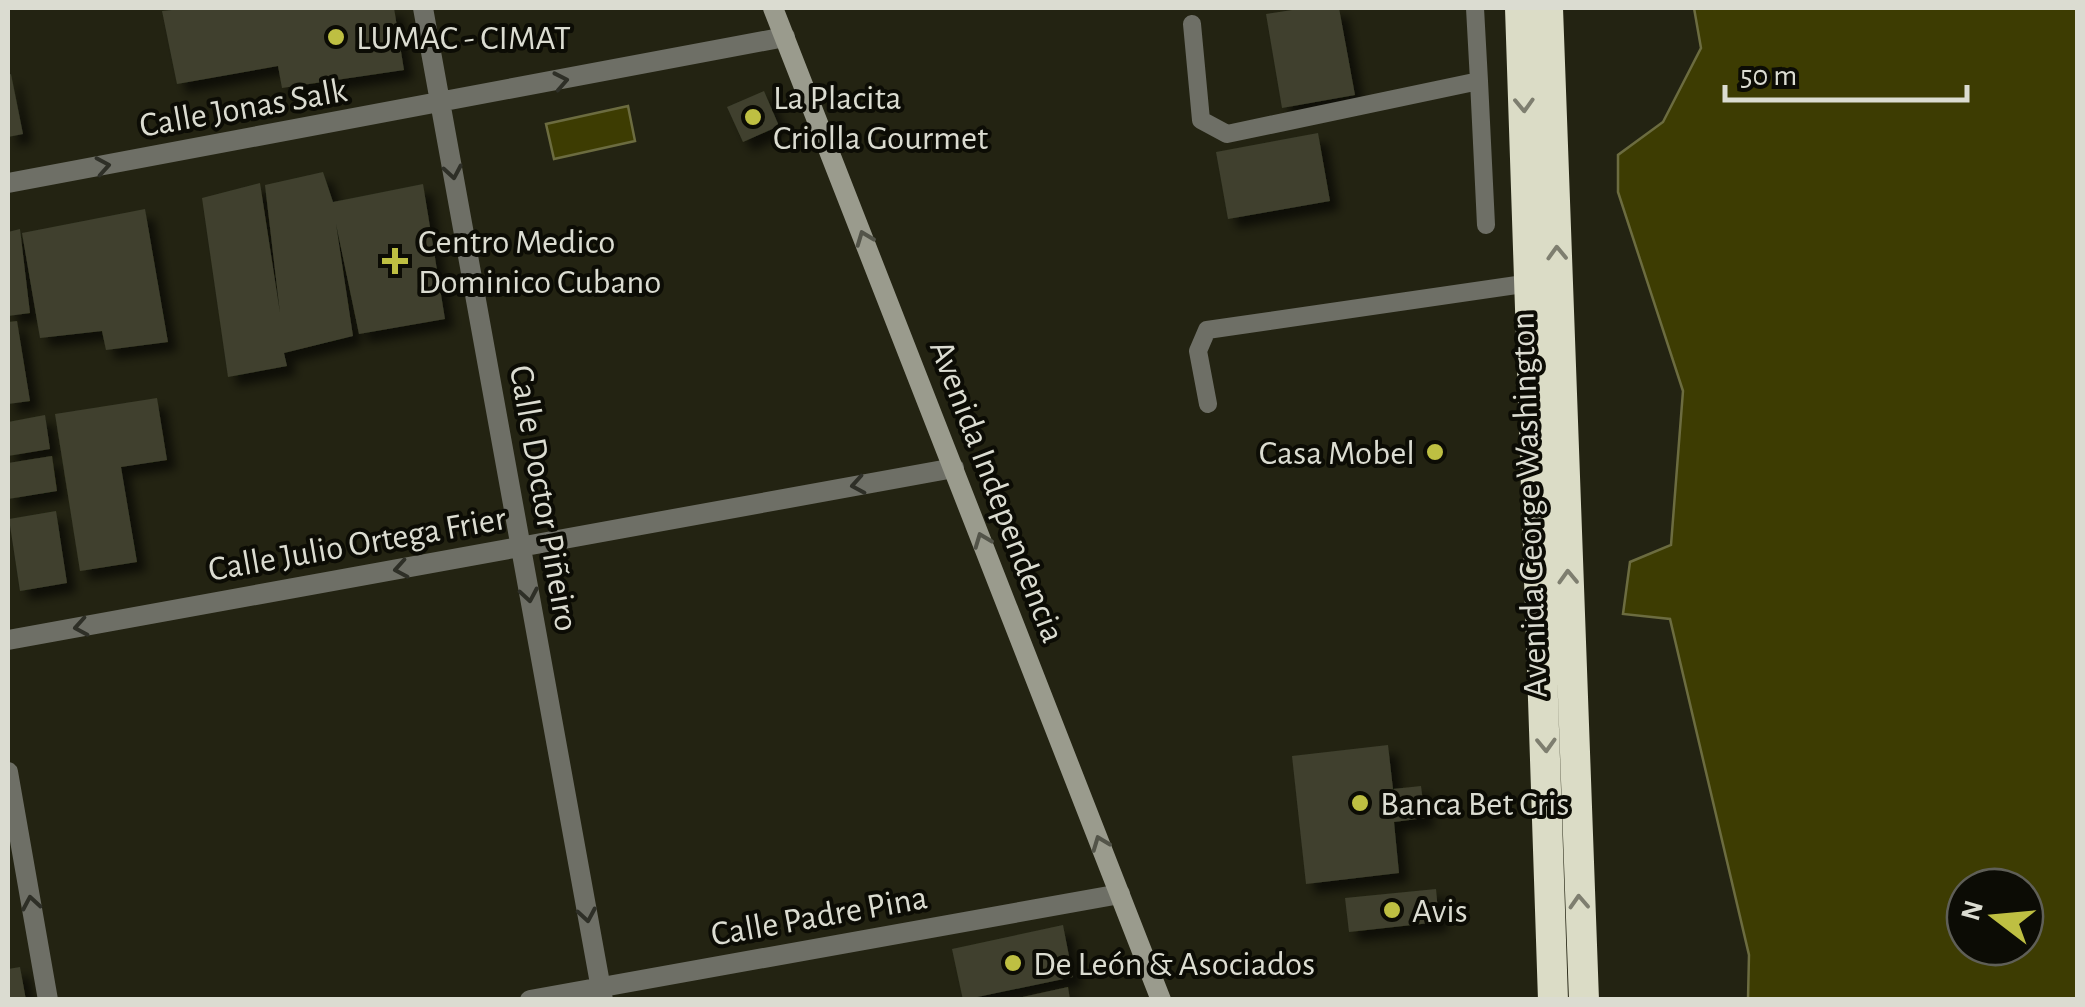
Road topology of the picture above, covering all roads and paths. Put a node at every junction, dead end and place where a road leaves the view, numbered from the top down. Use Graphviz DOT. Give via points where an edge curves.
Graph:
graph roads {
  1 [pos="423,8"];
  2 [pos="772,8"];
  3 [pos="1475,8"];
  4 [pos="1520,8"];
  5 [pos="1548,8"];
  6 [pos="1192,24"];
  7 [pos="785,37"];
  8 [pos="1478,81"];
  9 [pos="441,105"];
  10 [pos="8,183"];
  11 [pos="1486,225"];
  12 [pos="1530,283"];
  13 [pos="1208,404"];
  14 [pos="954,468"];
  15 [pos="520,547"];
  16 [pos="8,640"];
  17 [pos="8,772"];
  18 [pos="1120,894"];
  19 [pos="601,993"];
  20 [pos="48,1000"];
  21 [pos="530,1000"];
  22 [pos="1160,1000"];
  23 [pos="1553,1000"];
  24 [pos="1584,1000"];
  1 -- 9 [label="street, Calle Doctor Piñeiro"];
  2 -- 7 [label="main road, Avenida Independencia"];
  3 -- 8 [label="lane"];
  4 -- 12 [label="highway, Avenida George Washington, one-way"];
  24 -- 5 [label="highway, Avenida George Washington, one-way"];
  6 -- 8 [label="lane" via="1201,120 1226,134"];
  9 -- 7 [label="street, Calle Jonas Salk, one-way"];
  14 -- 7 [label="main road, Avenida Independencia, one-way"];
  8 -- 11 [label="lane"];
  10 -- 9 [label="street, Calle Jonas Salk, one-way"];
  9 -- 15 [label="street, Calle Doctor Piñeiro, one-way"];
  12 -- 13 [label="lane" via="1207,330 1198,351"];
  12 -- 23 [label="highway, Avenida George Washington, one-way"];
  14 -- 15 [label="street, Calle Julio Ortega Frier, one-way"];
  18 -- 14 [label="main road, Avenida Independencia, one-way"];
  15 -- 16 [label="street, Calle Julio Ortega Frier, one-way"];
  15 -- 19 [label="street, Calle Doctor Piñeiro, one-way"];
  20 -- 17 [label="street, one-way"];
  18 -- 19 [label="street, Calle Padre Pina"];
  18 -- 22 [label="main road, Avenida Independencia"];
  19 -- 21 [label="street, Calle Padre Pina"];
}
